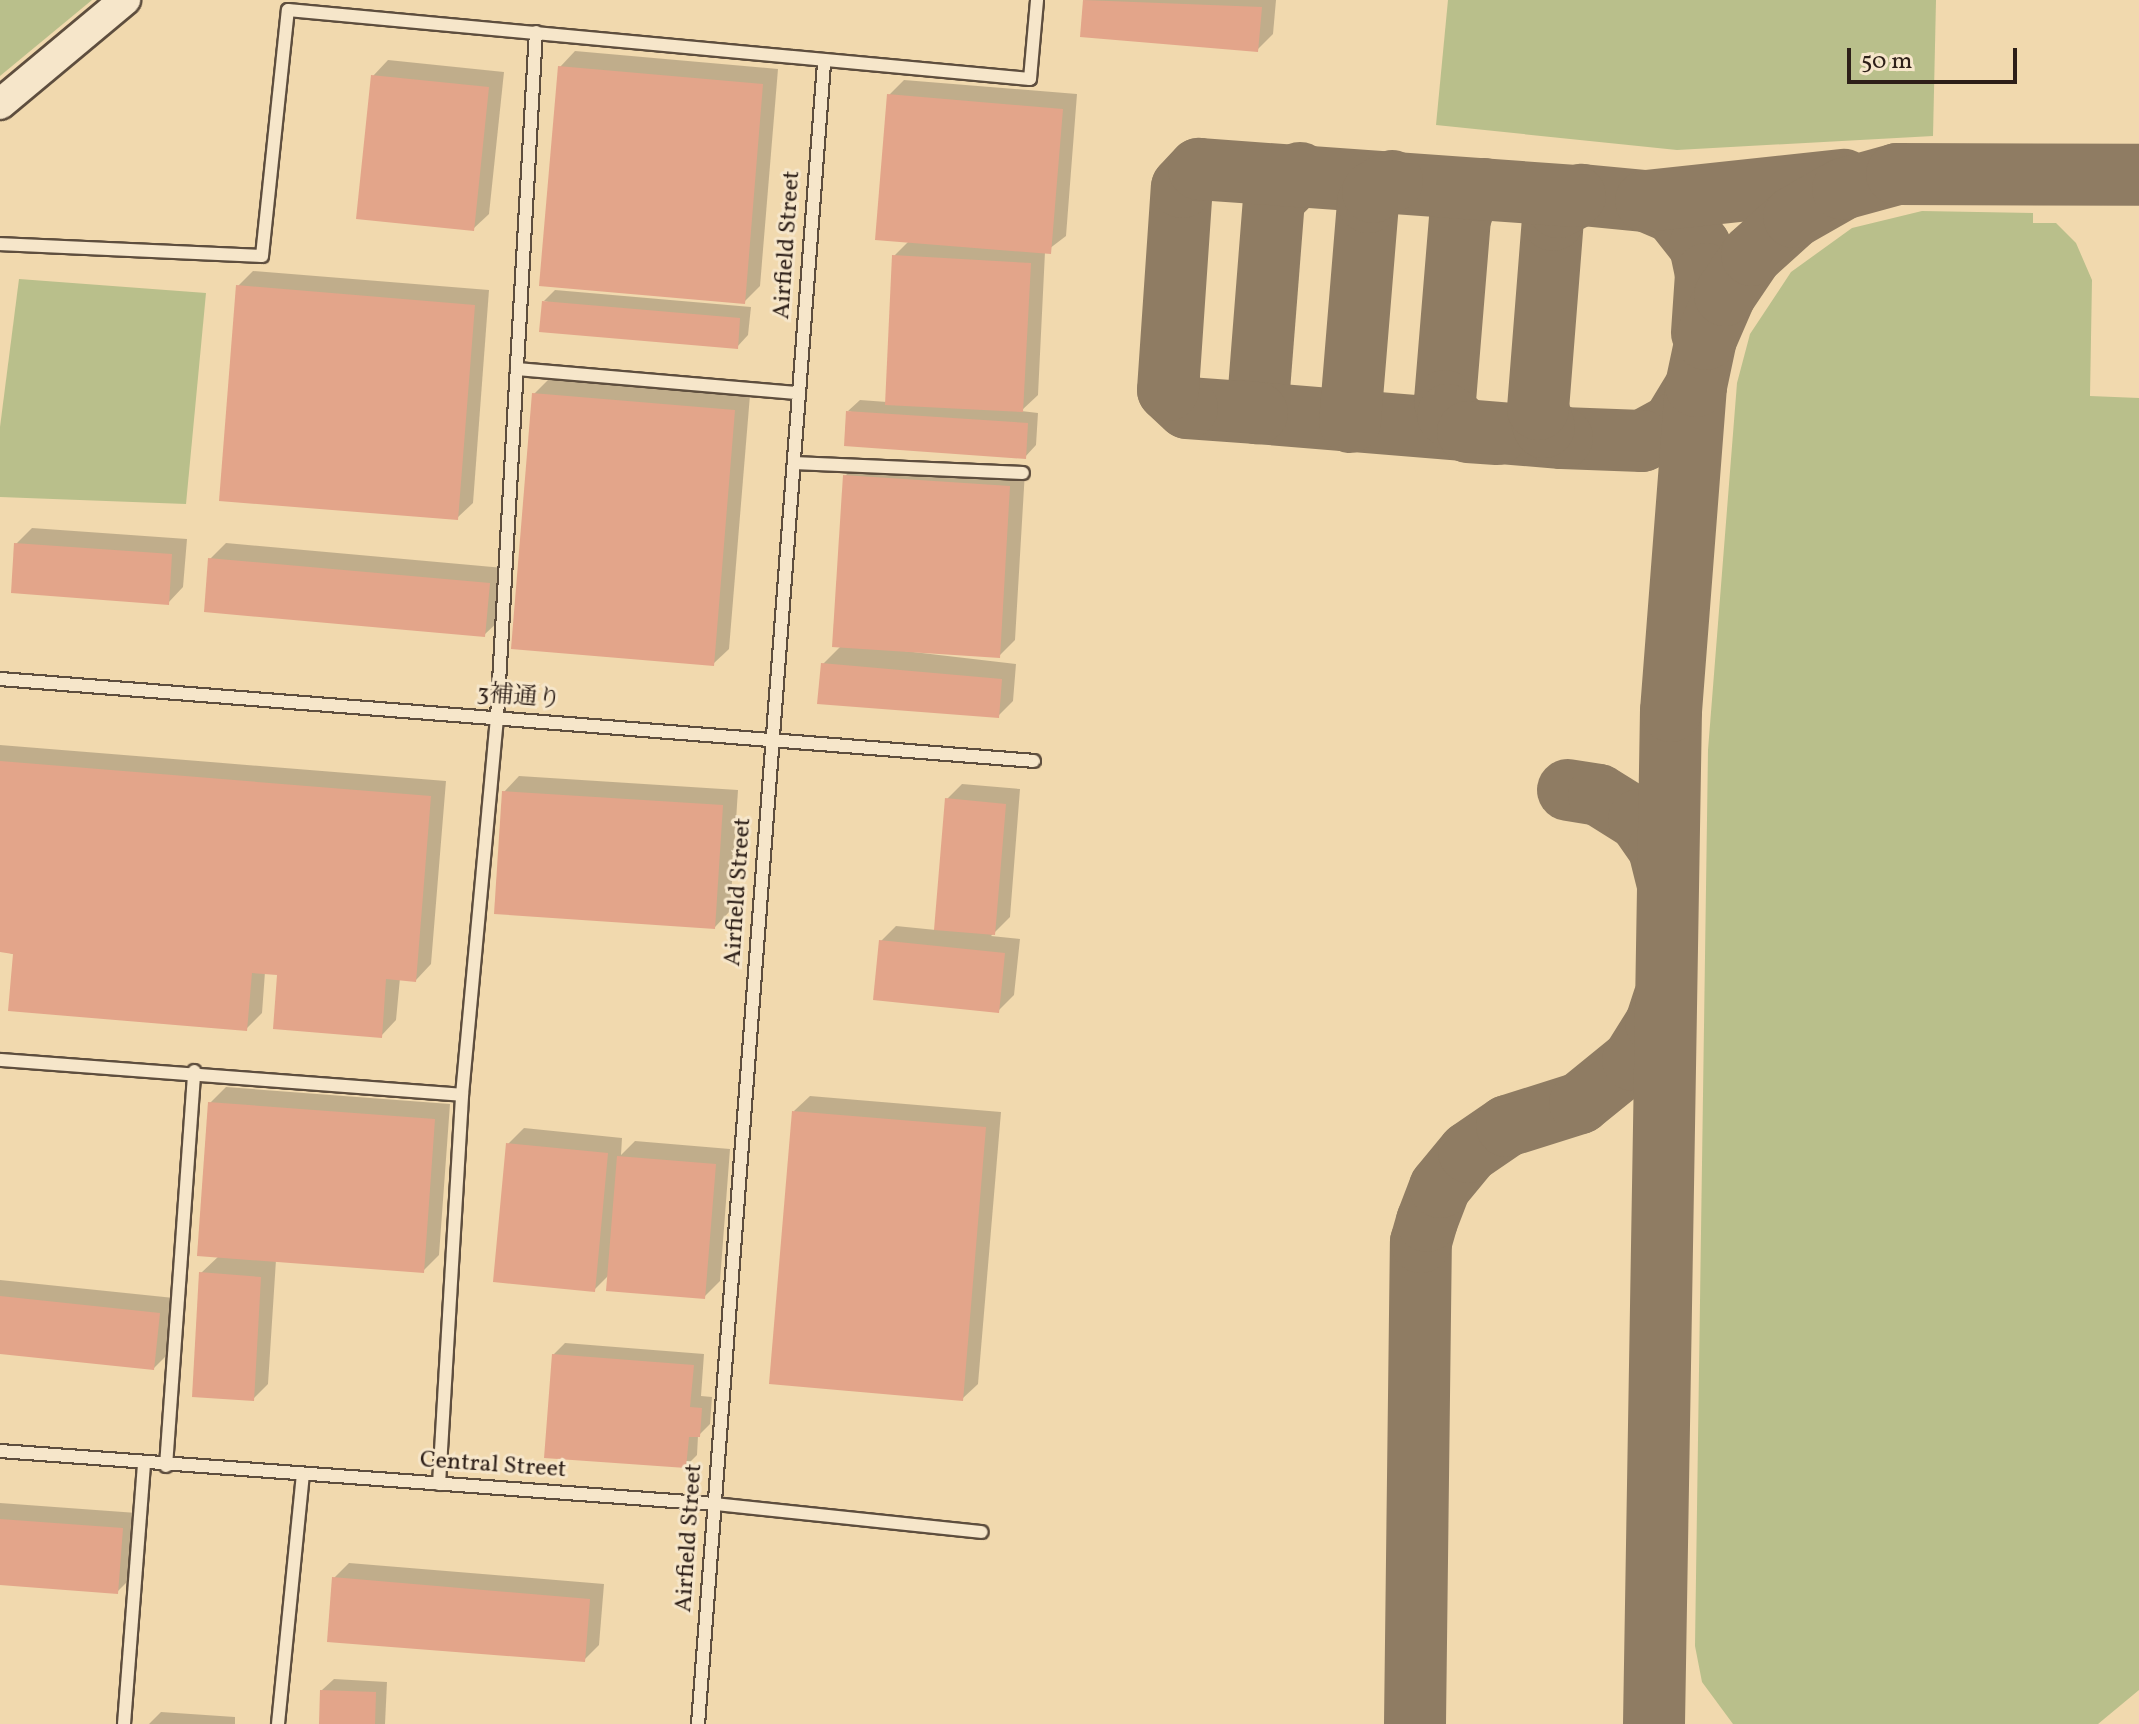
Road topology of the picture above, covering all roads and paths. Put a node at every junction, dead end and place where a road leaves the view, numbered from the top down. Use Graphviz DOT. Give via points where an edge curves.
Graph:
graph roads {
  1 [pos="125,0"];
  2 [pos="1037,0"];
  3 [pos="536,32"];
  4 [pos="824,63"];
  5 [pos="0,104"];
  6 [pos="0,244"];
  7 [pos="517,369"];
  8 [pos="799,393"];
  9 [pos="794,463"];
  10 [pos="1023,473"];
  11 [pos="0,679"];
  12 [pos="497,718"];
  13 [pos="773,740"];
  14 [pos="1034,761"];
  15 [pos="0,1060"];
  16 [pos="194,1071"];
  17 [pos="462,1095"];
  18 [pos="0,1451"];
  19 [pos="144,1464"];
  20 [pos="166,1466"];
  21 [pos="303,1474"];
  22 [pos="439,1484"];
  23 [pos="715,1504"];
  24 [pos="982,1532"];
  25 [pos="124,1724"];
  26 [pos="278,1724"];
  27 [pos="698,1724"];
  1 -- 5 [label="street"];
  2 -- 4 [label="lane" via="1030,79"];
  3 -- 4 [label="lane"];
  3 -- 6 [label="lane" via="288,10 262,256"];
  3 -- 7 [label="lane"];
  4 -- 8 [label="lane, Airfield Street"];
  7 -- 8 [label="lane"];
  7 -- 12 [label="lane"];
  8 -- 9 [label="lane, Airfield Street"];
  9 -- 10 [label="lane"];
  9 -- 13 [label="lane, Airfield Street"];
  11 -- 12 [label="lane, 3補通り"];
  12 -- 13 [label="lane, 3補通り"];
  12 -- 17 [label="lane"];
  13 -- 14 [label="lane, 3補通り"];
  13 -- 23 [label="lane, Airfield Street"];
  15 -- 16 [label="lane"];
  16 -- 17 [label="lane"];
  16 -- 20 [label="lane"];
  17 -- 22 [label="lane"];
  18 -- 19 [label="lane, Central Street"];
  19 -- 20 [label="lane, Central Street"];
  19 -- 25 [label="lane"];
  20 -- 21 [label="lane, Central Street"];
  21 -- 22 [label="lane, Central Street"];
  21 -- 26 [label="lane"];
  22 -- 23 [label="lane, Central Street"];
  23 -- 24 [label="lane, Central Street"];
  23 -- 27 [label="lane, Airfield Street"];
}
